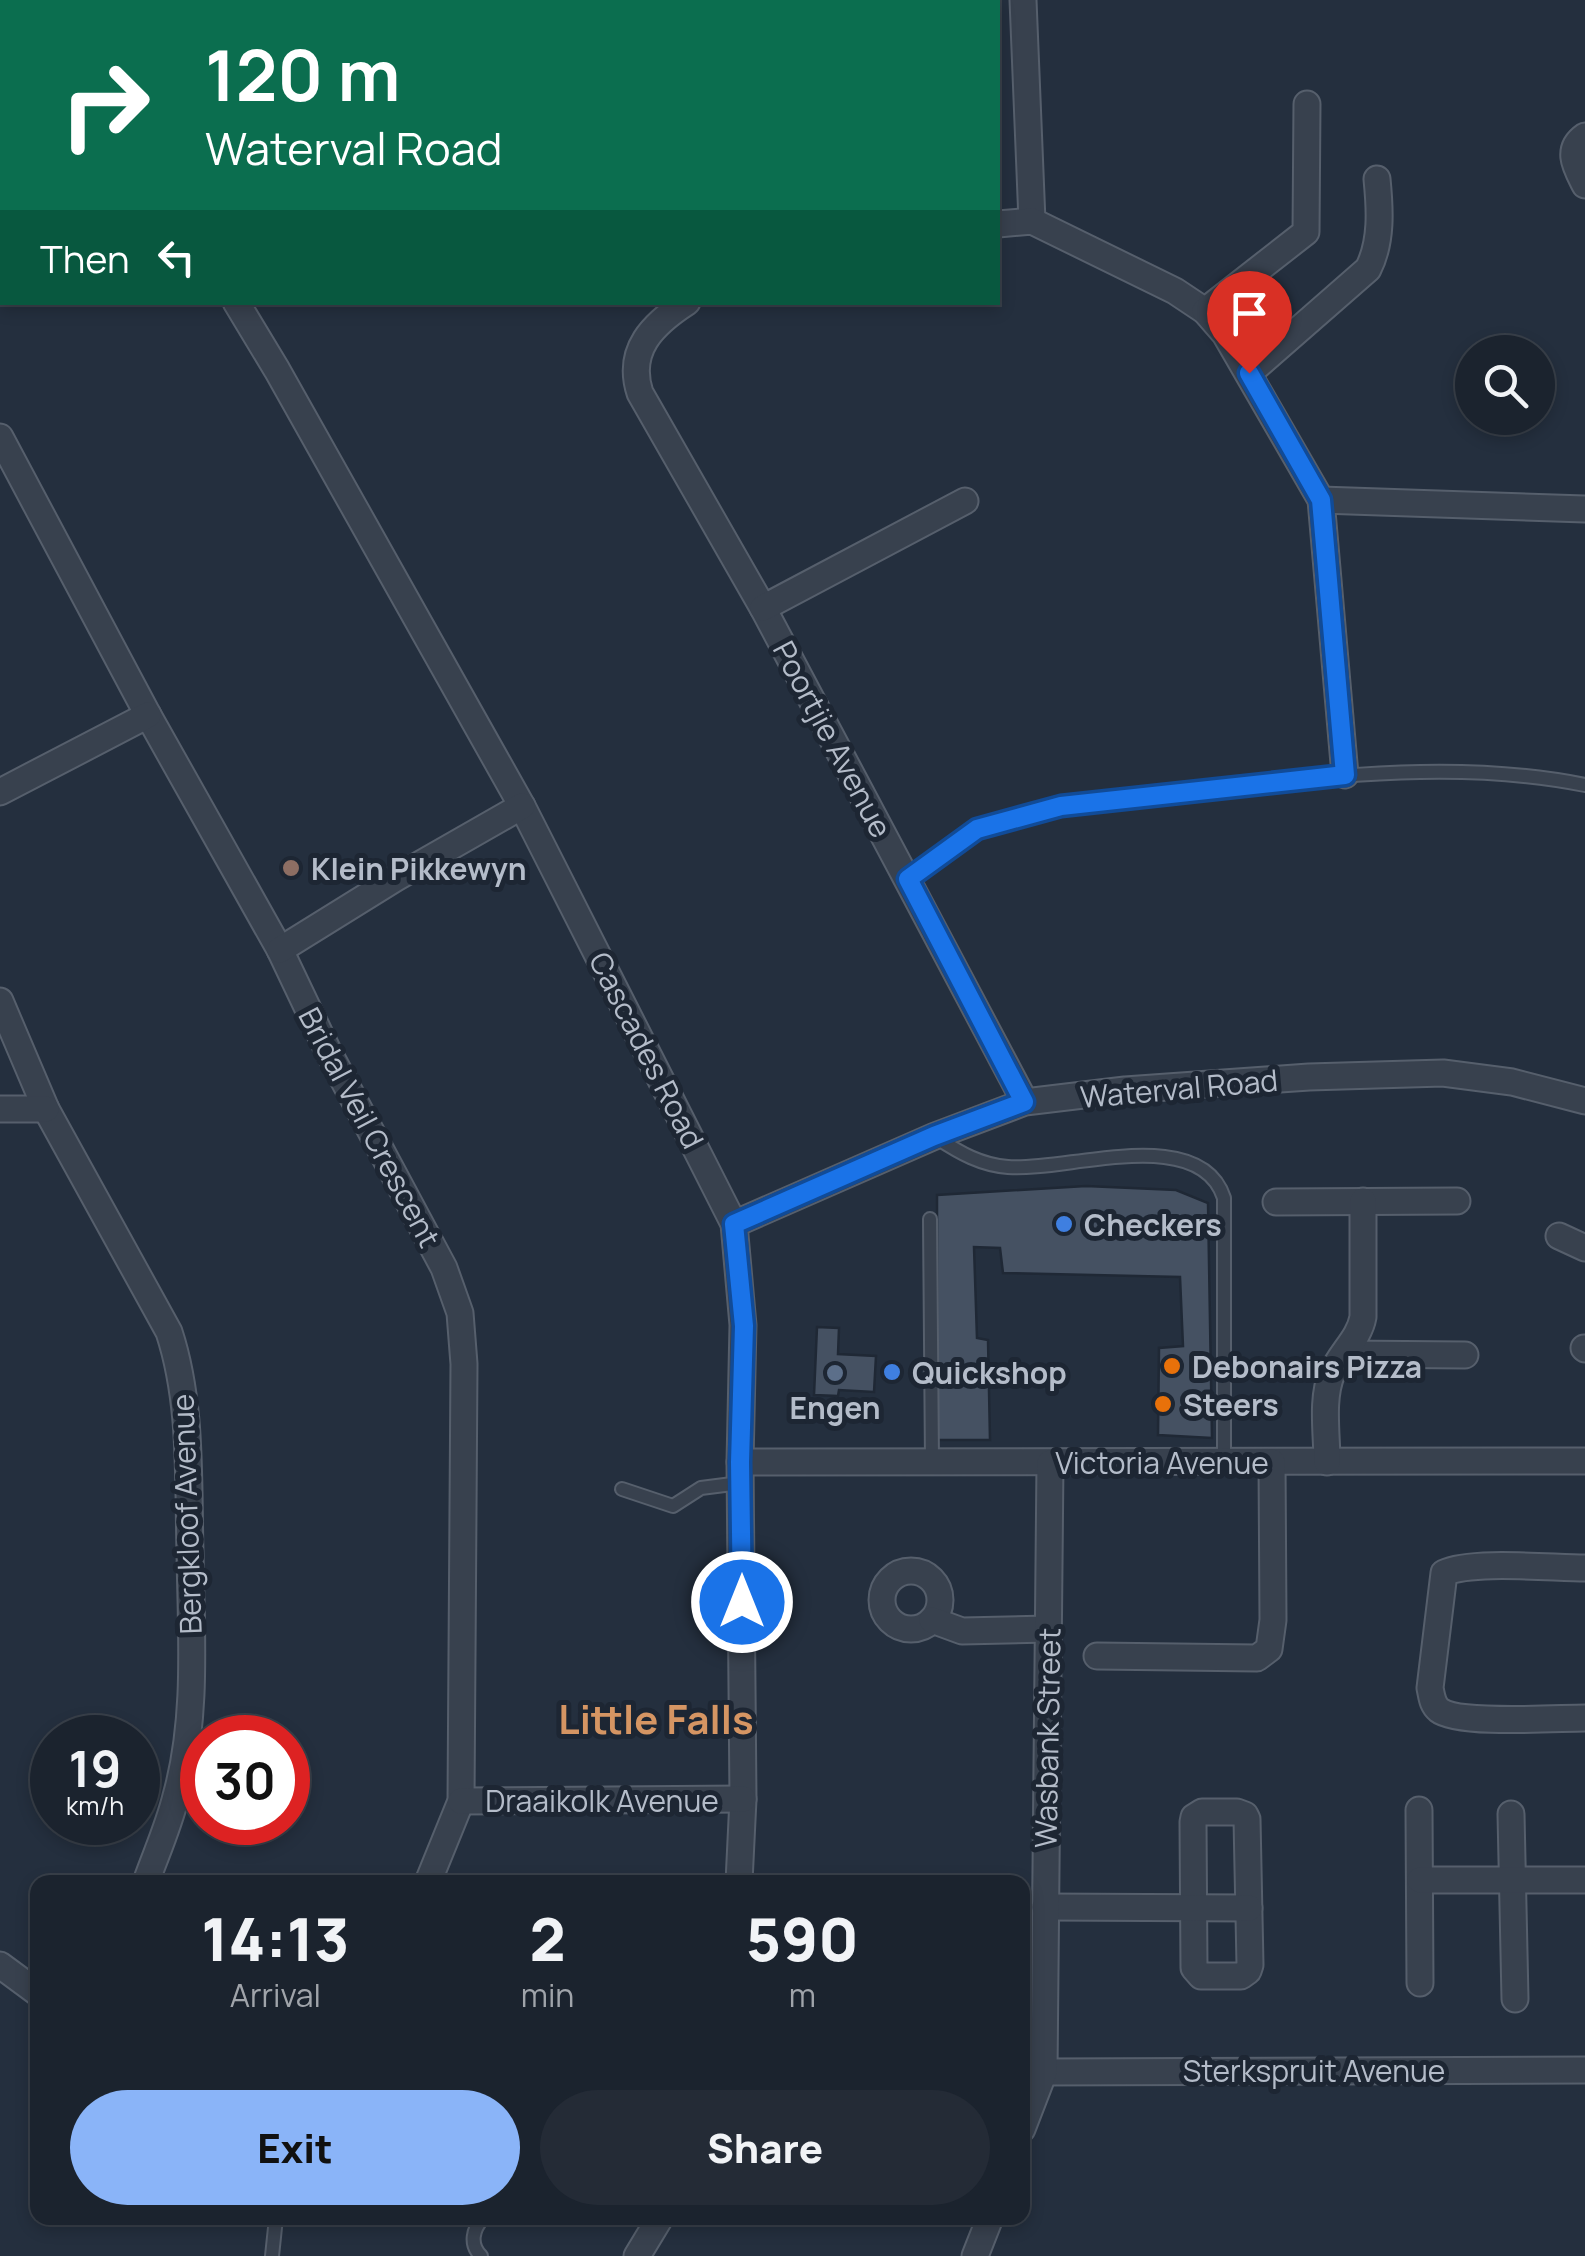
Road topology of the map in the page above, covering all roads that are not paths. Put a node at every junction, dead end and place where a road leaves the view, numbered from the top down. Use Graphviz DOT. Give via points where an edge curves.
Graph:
graph roads {
  1 [pos="1023,0"];
  2 [pos="1306,104"];
  3 [pos="1585,136"];
  4 [pos="1377,179"];
  5 [pos="1585,184"];
  6 [pos="1032,221"];
  7 [pos="1000,224"];
  8 [pos="238,305"];
  9 [pos="684,305"];
  10 [pos="1205,311"];
  11 [pos="1249,373"];
  12 [pos="0,437"];
  13 [pos="8,473"];
  14 [pos="1321,500"];
  15 [pos="966,501"];
  16 [pos="1585,509"];
  17 [pos="763,608"];
  18 [pos="148,714"];
  19 [pos="1345,775"];
  20 [pos="1585,785"];
  21 [pos="0,792"];
  22 [pos="522,806"];
  23 [pos="908,879"];
  24 [pos="280,950"];
  25 [pos="0,1001"];
  26 [pos="1585,1101"];
  27 [pos="1024,1102"];
  28 [pos="0,1109"];
  29 [pos="46,1109"];
  30 [pos="934,1136"];
  31 [pos="1457,1201"];
  32 [pos="1276,1202"];
  33 [pos="1363,1202"];
  34 [pos="930,1220"];
  35 [pos="734,1224"];
  36 [pos="1559,1236"];
  37 [pos="1585,1248"];
  38 [pos="1344,1354"];
  39 [pos="1465,1354"];
  40 [pos="932,1462"];
  41 [pos="1050,1462"];
  42 [pos="1224,1462"];
  43 [pos="1272,1462"];
  44 [pos="1327,1462"];
  45 [pos="1585,1462"];
  46 [pos="740,1472"];
  47 [pos="622,1489"];
  48 [pos="1585,1568"];
  49 [pos="932,1620"];
  50 [pos="1048,1628"];
  51 [pos="1097,1656"];
  52 [pos="1585,1718"];
  53 [pos="743,1799"];
  54 [pos="461,1801"];
  55 [pos="1418,1810"];
  56 [pos="1511,1814"];
  57 [pos="148,1875"];
  58 [pos="431,1875"];
  59 [pos="739,1875"];
  60 [pos="1511,1879"];
  61 [pos="1420,1880"];
  62 [pos="1585,1880"];
  63 [pos="1046,1906"];
  64 [pos="1194,1908"];
  65 [pos="1249,1908"];
  66 [pos="0,1965"];
  67 [pos="1420,1983"];
  68 [pos="30,1987"];
  69 [pos="1515,1999"];
  70 [pos="1585,2070"];
  71 [pos="1044,2072"];
  72 [pos="1030,2108"];
  73 [pos="275,2225"];
  74 [pos="477,2225"];
  75 [pos="655,2225"];
  76 [pos="987,2225"];
  77 [pos="272,2256"];
  78 [pos="481,2256"];
  79 [pos="626,2256"];
  80 [pos="637,2256"];
  81 [pos="975,2256"];
  1 -- 6 [label="street"];
  2 -- 10 [label="street" via="1306,232"];
  3 -- 5 [label="street" via="1573,156"];
  4 -- 11 [label="street" via="1380,212 1368,270"];
  6 -- 7 [label="street"];
  6 -- 10 [label="street"];
  8 -- 22 [label="street, Cascades Road"];
  9 -- 17 [label="street, Poortjie Avenue" via="644,338 636,380"];
  10 -- 11 [label="street"];
  11 -- 14 [label="street"];
  12 -- 13 [label="street, Bridal Veil Crescent"];
  13 -- 18 [label="street, Bridal Veil Crescent"];
  14 -- 16 [label="street"];
  14 -- 19 [label="street"];
  15 -- 17 [label="street"];
  17 -- 23 [label="street, Poortjie Avenue"];
  18 -- 21 [label="street"];
  18 -- 24 [label="street, Bridal Veil Crescent"];
  19 -- 20 [label="lane" via="1489,772"];
  19 -- 23 [label="lane" via="1020,815 977,829"];
  22 -- 24 [label="street"];
  22 -- 35 [label="street, Cascades Road"];
  23 -- 27 [label="street, Poortjie Avenue"];
  24 -- 54 [label="street, Bridal Veil Crescent" via="328,1054 444,1268 460,1313"];
  25 -- 29 [label="street, Bergkloof Avenue"];
  26 -- 27 [label="street, Waterval Road" via="1443,1073"];
  27 -- 30 [label="street, Waterval Road"];
  28 -- 29 [label="street"];
  29 -- 57 [label="street, Bergkloof Avenue" via="169,1332 179,1363 188,1442 192,1660 176,1796"];
  30 -- 35 [label="street, Waterval Road"];
  30 -- 42 [label="lane" via="964,1156 1009,1168 1138,1155 1188,1161 1221,1188"];
  31 -- 33 [label="street"];
  32 -- 33 [label="street"];
  33 -- 38 [label="street" via="1363,1316"];
  34 -- 40 [label="lane"];
  35 -- 46 [label="street, Cascades Road" via="744,1326"];
  36 -- 37 [label="street"];
  38 -- 39 [label="street"];
  38 -- 44 [label="street" via="1327,1388"];
  40 -- 41 [label="street, Victoria Avenue"];
  40 -- 46 [label="street, Victoria Avenue"];
  41 -- 42 [label="street, Victoria Avenue"];
  41 -- 50 [label="street, Wasbank Street"];
  42 -- 43 [label="street, Victoria Avenue"];
  43 -- 44 [label="street, Victoria Avenue"];
  43 -- 51 [label="street" via="1269,1649 1256,1658"];
  44 -- 45 [label="street, Victoria Avenue"];
  46 -- 47 [label="lane" via="674,1506"];
  46 -- 53 [label="street, Cascades Road"];
  48 -- 52 [label="street" via="1444,1573 1430,1688 1438,1710 1463,1718"];
  49 -- 50 [label="street" via="962,1630"];
  50 -- 63 [label="street, Wasbank Street"];
  53 -- 54 [label="street, Draaikolk Avenue"];
  53 -- 59 [label="street, Cascades Road"];
  54 -- 58 [label="street, Bridal Veil Crescent"];
  55 -- 61 [label="street"];
  56 -- 60 [label="street"];
  60 -- 61 [label="street"];
  60 -- 62 [label="street"];
  60 -- 69 [label="street"];
  61 -- 67 [label="street"];
  63 -- 64 [label="street"];
  63 -- 71 [label="street, Wasbank Street"];
  64 -- 65 [label="street"];
  64 -- 65 [label="street" via="1194,1968 1201,1976 1241,1976 1248,1971"];
  64 -- 65 [label="street" via="1194,1817 1202,1812 1246,1815"];
  66 -- 68 [label="street"];
  70 -- 71 [label="street, Sterkspruit Avenue"];
  71 -- 72 [label="street, Wasbank Street"];
  73 -- 77 [label="lane"];
  74 -- 78 [label="lane" via="473,2242"];
  75 -- 79 [label="street"];
  75 -- 80 [label="street"];
  76 -- 81 [label="street"];
}
